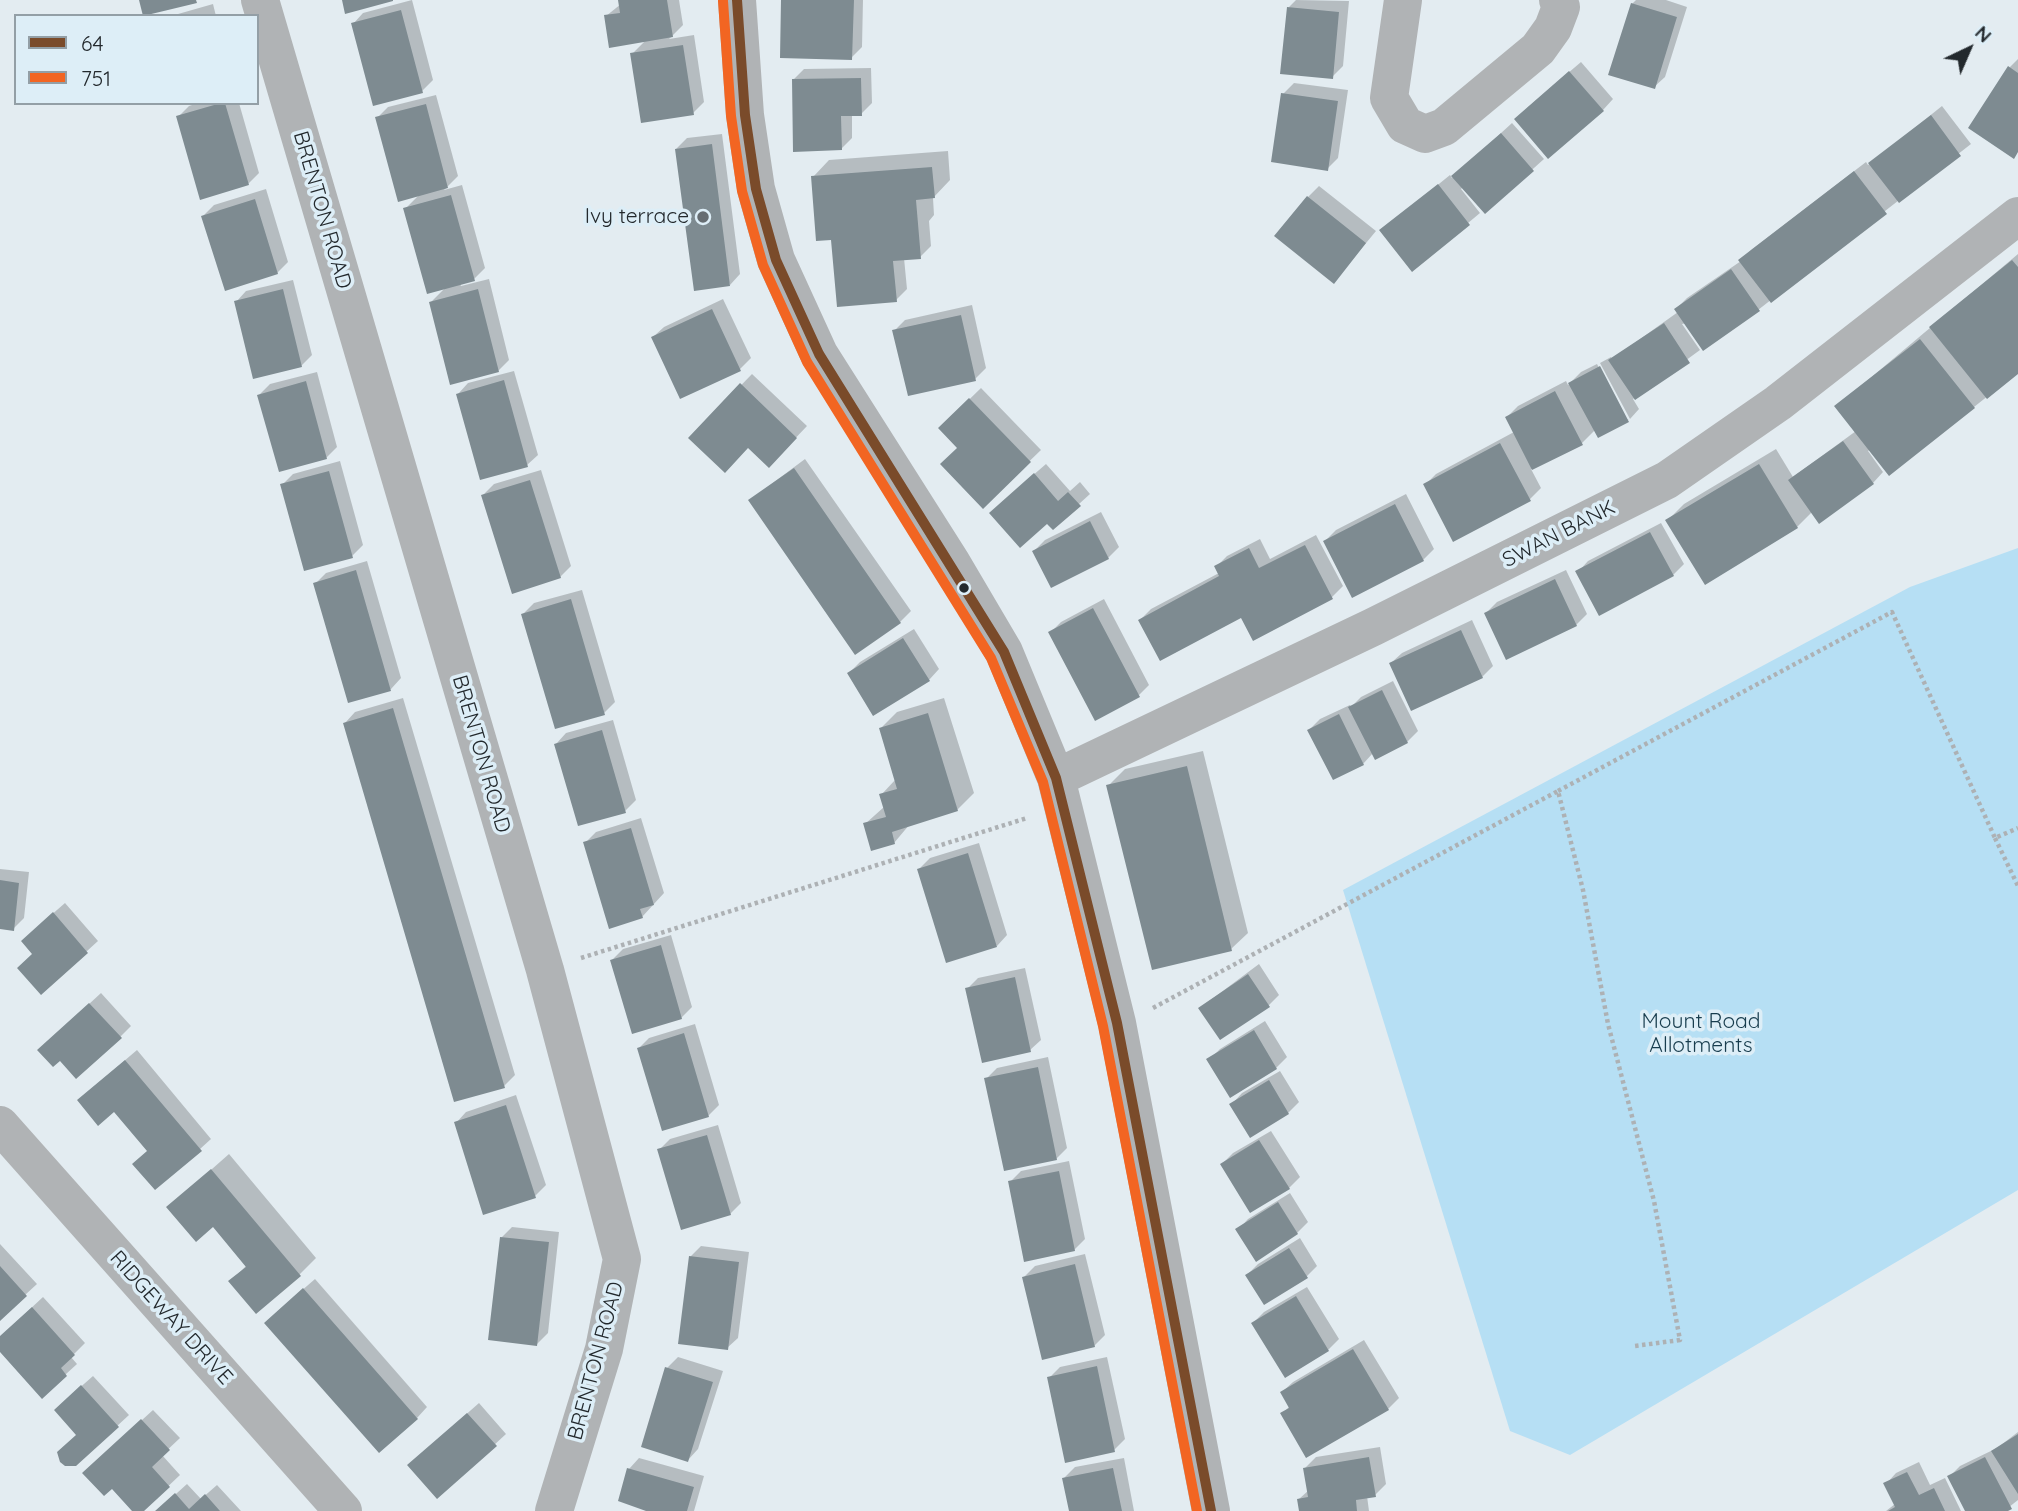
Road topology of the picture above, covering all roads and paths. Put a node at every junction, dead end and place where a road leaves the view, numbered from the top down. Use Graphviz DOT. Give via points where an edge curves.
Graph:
graph roads {
  1 [pos="260,0"];
  2 [pos="737,0"];
  3 [pos="1403,0"];
  4 [pos="1558,0"];
  5 [pos="2018,216"];
  6 [pos="1558,790"];
  7 [pos="1060,792"];
  8 [pos="2018,828"];
  9 [pos="1995,838"];
  10 [pos="2018,886"];
  11 [pos="545,970"];
  12 [pos="1117,1023"];
  13 [pos="0,1125"];
  14 [pos="1635,1346"];
  15 [pos="343,1511"];
  16 [pos="554,1511"];
  17 [pos="1211,1511"];
  1 -- 11 [label="street, BRENTON ROAD"];
  2 -- 7 [label="street" via="745,115 756,189 776,260 819,354 1004,652"];
  3 -- 4 [label="street" via="1389,98 1405,125 1425,134 1444,127 1538,49 1553,28 1561,7"];
  5 -- 7 [label="street, SWAN BANK" via="1778,403 1667,480 1373,627"];
  6 -- 9 [label="path" via="1892,612"];
  6 -- 12 [label="path" via="1159,1006"];
  6 -- 14 [label="path" via="1583,890 1608,1024 1654,1201 1680,1340"];
  7 -- 11 [label="path"];
  7 -- 12 [label="street"];
  8 -- 9 [label="path"];
  9 -- 10 [label="path"];
  11 -- 16 [label="street, BRENTON ROAD" via="622,1259 604,1349"];
  12 -- 17 [label="street"];
  13 -- 15 [label="street, RIDGEWAY DRIVE"];
}
